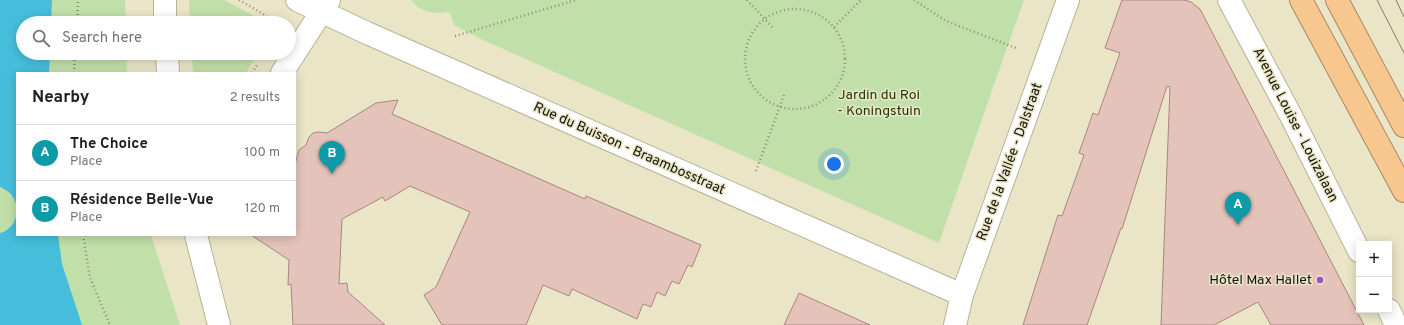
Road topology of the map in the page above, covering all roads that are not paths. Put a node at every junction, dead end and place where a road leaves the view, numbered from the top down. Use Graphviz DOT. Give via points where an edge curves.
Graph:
graph roads {
  1 [pos="165,0"];
  2 [pos="297,0"];
  3 [pos="1068,0"];
  4 [pos="1229,0"];
  5 [pos="1301,0"];
  6 [pos="1337,0"];
  7 [pos="325,6"];
  8 [pos="165,16"];
  9 [pos="296,51"];
  10 [pos="167,60"];
  11 [pos="290,60"];
  12 [pos="168,72"];
  13 [pos="283,72"];
  14 [pos="1404,126"];
  15 [pos="1386,157"];
  16 [pos="1404,192"];
  17 [pos="1404,202"];
  18 [pos="196,236"];
  19 [pos="1356,245"];
  20 [pos="962,295"];
  21 [pos="1390,313"];
  22 [pos="218,325"];
  23 [pos="955,325"];
  24 [pos="1396,325"];
  1 -- 8 [label="street"];
  2 -- 7 [label="street, Rue du Buisson - Braambosstraat"];
  3 -- 20 [label="street, Rue de la Vallée - Dalstraat"];
  4 -- 19 [label="street, Avenue Louise - Louizalaan"];
  5 -- 15 [label="highway"];
  6 -- 14 [label="highway"];
  7 -- 9 [label="street"];
  7 -- 20 [label="street, Rue du Buisson - Braambosstraat" via="415,55"];
  10 -- 12 [label="street"];
  11 -- 13 [label="street"];
  15 -- 16 [label="highway"];
  15 -- 17 [label="highway"];
  18 -- 22 [label="street"];
  20 -- 23 [label="street, Rue de la Vallée - Dalstraat"];
  21 -- 24 [label="street"];
}
